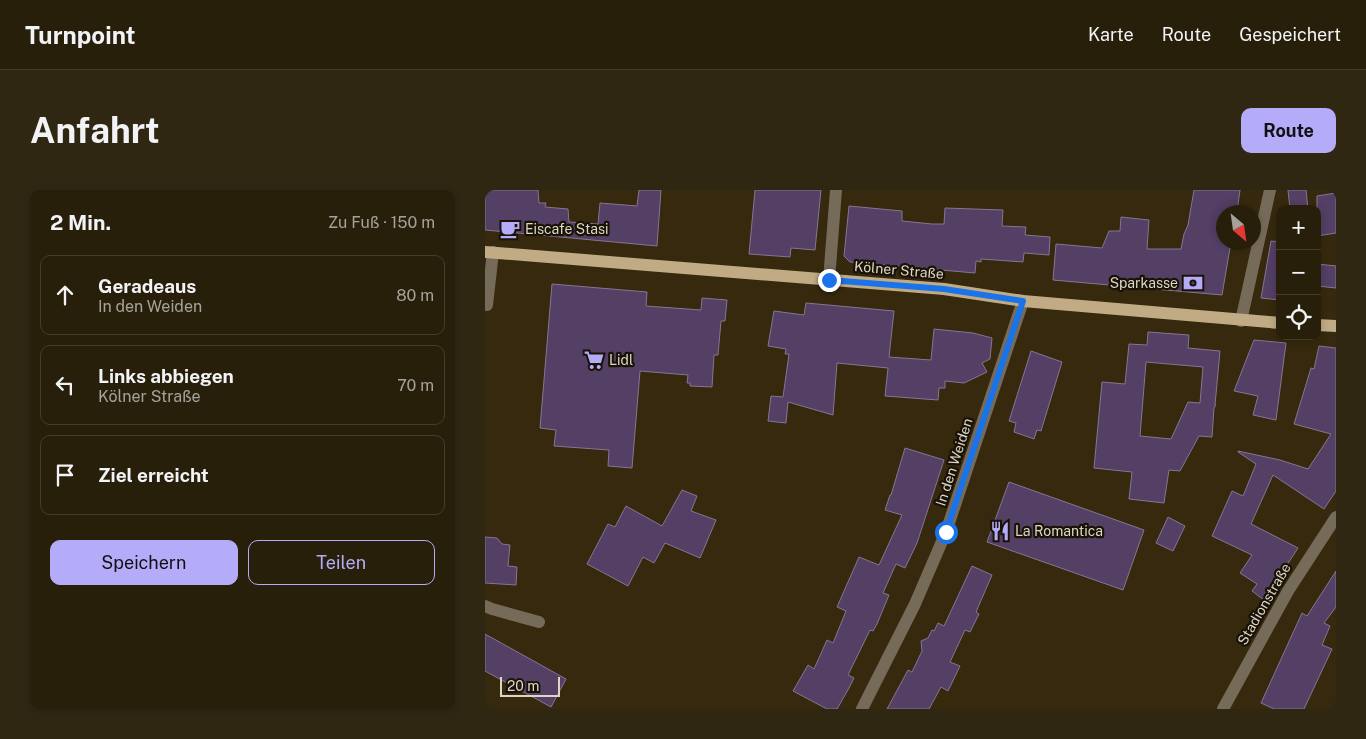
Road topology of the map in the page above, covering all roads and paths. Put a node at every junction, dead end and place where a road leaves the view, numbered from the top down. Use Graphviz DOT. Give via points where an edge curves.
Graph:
graph roads {
  1 [pos="837,190"];
  2 [pos="1270,190"];
  3 [pos="489,252"];
  4 [pos="829,280"];
  5 [pos="1023,301"];
  6 [pos="487,305"];
  7 [pos="1241,321"];
  8 [pos="1276,323"];
  9 [pos="1321,325"];
  10 [pos="1336,326"];
  11 [pos="1336,517"];
  12 [pos="485,606"];
  13 [pos="539,622"];
  14 [pos="862,709"];
  15 [pos="1223,709"];
  1 -- 4 [label="street"];
  2 -- 7 [label="street"];
  3 -- 4 [label="main road, Kölner Straße"];
  3 -- 6 [label="street"];
  4 -- 5 [label="main road, Kölner Straße" via="951,290"];
  5 -- 7 [label="main road, Kölner Straße"];
  5 -- 14 [label="street, In den Weiden" via="943,541"];
  7 -- 8 [label="main road, Kölner Straße"];
  9 -- 10 [label="main road"];
  11 -- 15 [label="street, Stadionstraße" via="1288,591"];
  12 -- 13 [label="street"];
}
